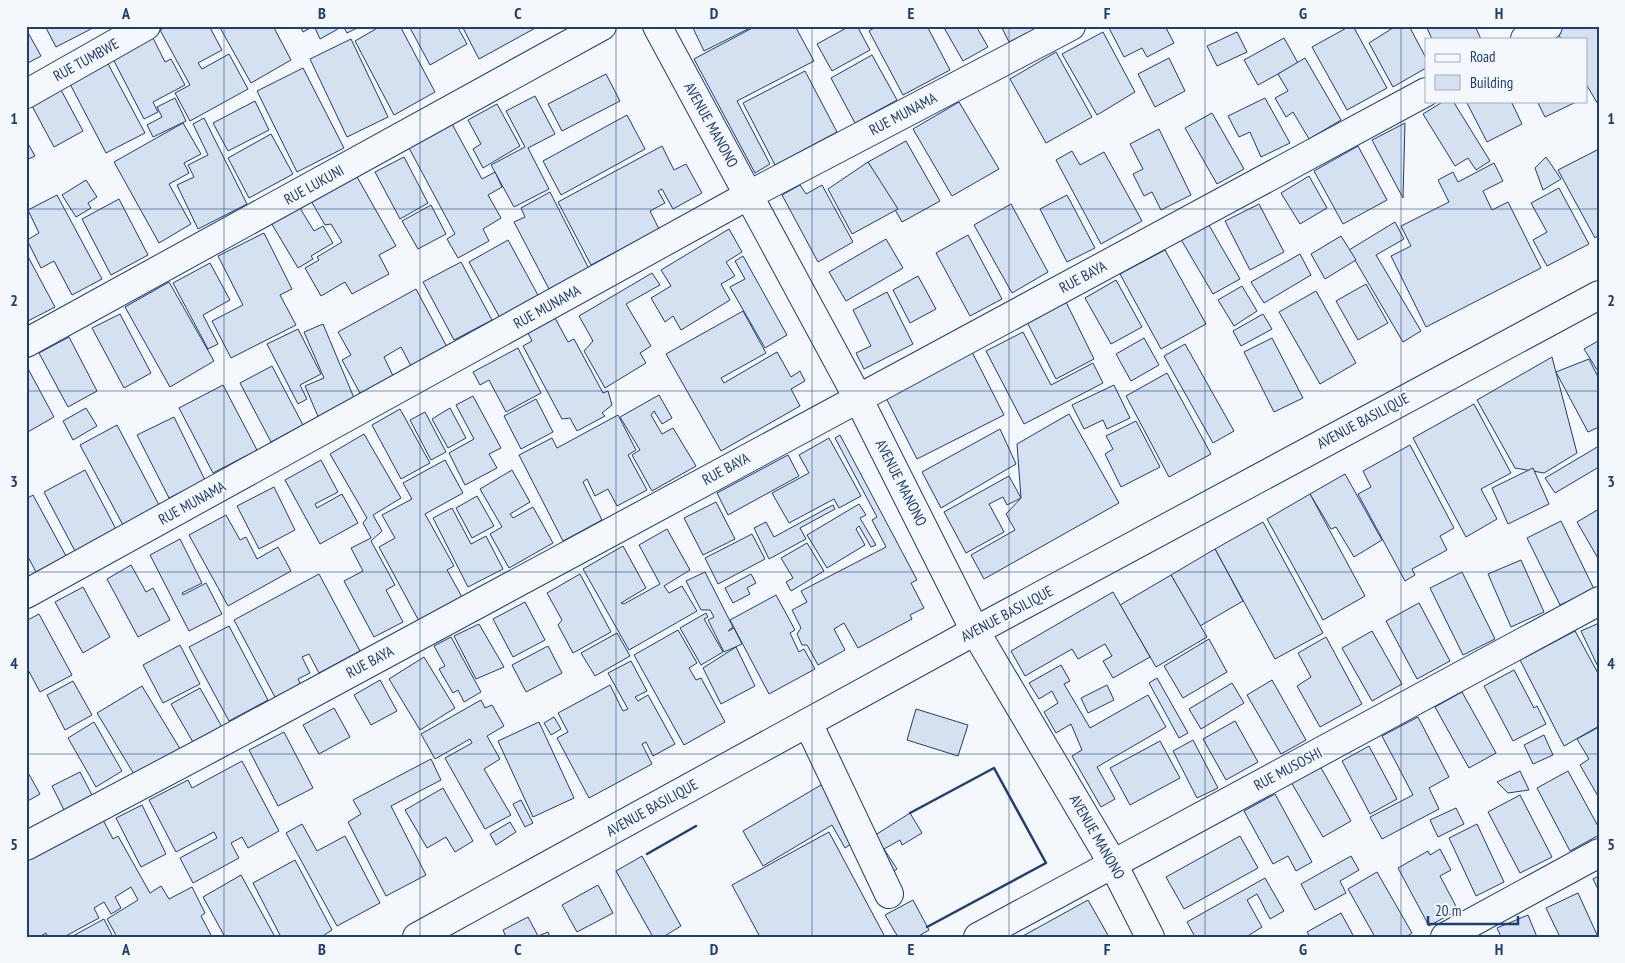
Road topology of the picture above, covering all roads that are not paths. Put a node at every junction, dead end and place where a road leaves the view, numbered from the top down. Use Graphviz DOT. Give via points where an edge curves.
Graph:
graph roads {
  1 [pos="146,26"];
  2 [pos="602,26"];
  3 [pos="657,26"];
  4 [pos="1071,26"];
  5 [pos="1548,26"];
  6 [pos="1527,38"];
  7 [pos="1425,93"];
  8 [pos="26,94"];
  9 [pos="749,195"];
  10 [pos="1599,294"];
  11 [pos="26,343"];
  12 [pos="858,398"];
  13 [pos="26,594"];
  14 [pos="1599,601"];
  15 [pos="975,631"];
  16 [pos="808,723"];
  17 [pos="26,846"];
  18 [pos="1599,853"];
  19 [pos="1113,864"];
  20 [pos="888,894"];
  21 [pos="417,937"];
  22 [pos="978,937"];
  23 [pos="1150,937"];
  24 [pos="1445,937"];
  1 -- 8 [label="street, RUE TUMBWE"];
  2 -- 11 [label="street, RUE LUKUNI"];
  3 -- 9 [label="street, AVENUE MANONO"];
  4 -- 9 [label="street, RUE MUNAMA"];
  5 -- 6 [label="street"];
  7 -- 12 [label="street, RUE BAYA"];
  9 -- 12 [label="street, AVENUE MANONO"];
  9 -- 13 [label="street, RUE MUNAMA"];
  10 -- 15 [label="street, AVENUE BASILIQUE"];
  12 -- 15 [label="street, AVENUE MANONO"];
  12 -- 17 [label="street, RUE BAYA"];
  14 -- 19 [label="street, RUE MUSOSHI"];
  15 -- 16 [label="street, AVENUE BASILIQUE"];
  15 -- 19 [label="street, AVENUE MANONO"];
  16 -- 20 [label="street"];
  16 -- 21 [label="street, AVENUE BASILIQUE"];
  18 -- 24 [label="street"];
  19 -- 22 [label="street, RUE MUSOSHI"];
  19 -- 23 [label="street, AVENUE MANONO"];
}
